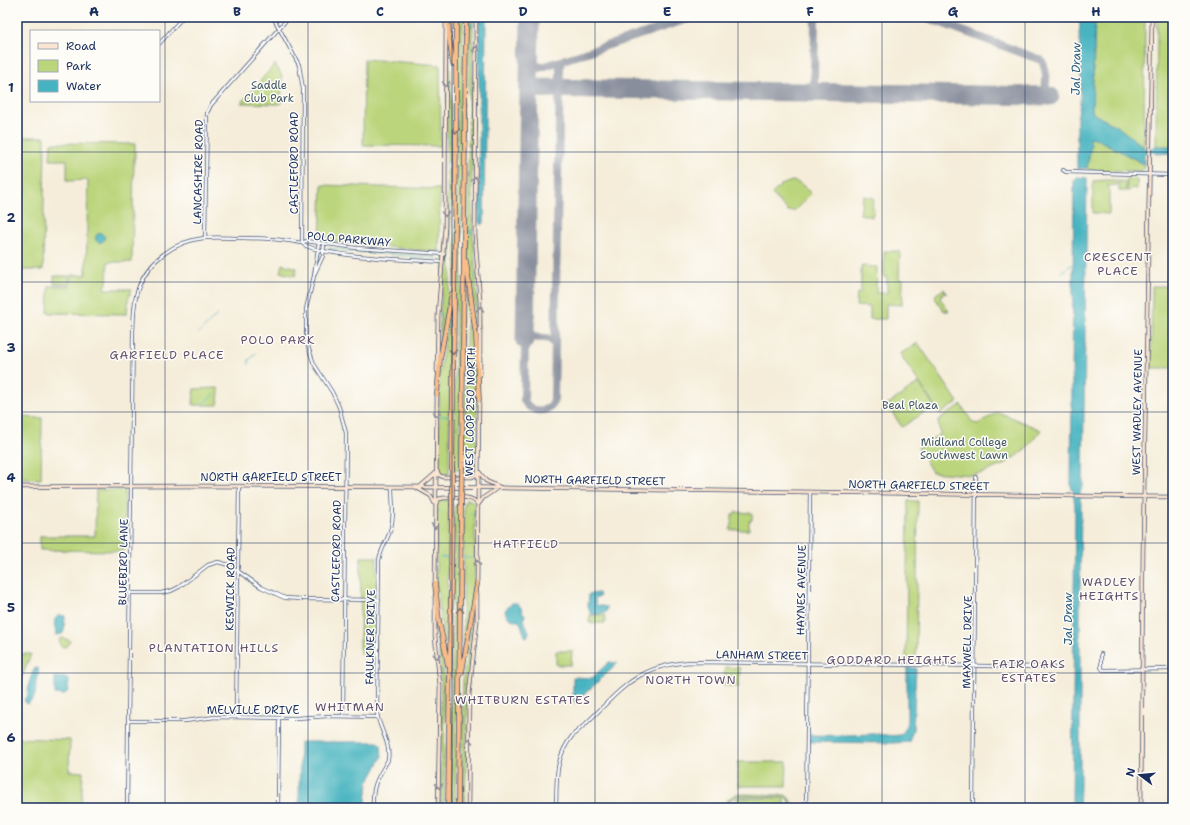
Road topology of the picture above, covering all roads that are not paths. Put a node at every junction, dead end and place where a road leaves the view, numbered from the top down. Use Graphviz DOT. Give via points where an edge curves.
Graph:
graph roads {
  1 [pos="183,17"];
  2 [pos="274,17"];
  3 [pos="289,17"];
  4 [pos="447,17"];
  5 [pos="456,17"];
  6 [pos="467,17"];
  7 [pos="476,17"];
  8 [pos="1152,17"];
  9 [pos="279,28"];
  10 [pos="160,43"];
  11 [pos="455,78"];
  12 [pos="1063,170"];
  13 [pos="1149,175"];
  14 [pos="1173,175"];
  15 [pos="205,238"];
  16 [pos="319,242"];
  17 [pos="302,243"];
  18 [pos="324,243"];
  19 [pos="464,249"];
  20 [pos="317,250"];
  21 [pos="323,251"];
  22 [pos="444,254"];
  23 [pos="443,262"];
  24 [pos="454,271"];
  25 [pos="314,276"];
  26 [pos="437,394"];
  27 [pos="479,400"];
  28 [pos="478,471"];
  29 [pos="436,472"];
  30 [pos="976,477"];
  31 [pos="132,486"];
  32 [pos="239,486"];
  33 [pos="17,487"];
  34 [pos="345,487"];
  35 [pos="392,487"];
  36 [pos="418,487"];
  37 [pos="436,487"];
  38 [pos="478,488"];
  39 [pos="497,488"];
  40 [pos="502,488"];
  41 [pos="810,492"];
  42 [pos="976,495"];
  43 [pos="1145,497"];
  44 [pos="1173,497"];
  45 [pos="436,505"];
  46 [pos="478,505"];
  47 [pos="238,572"];
  48 [pos="434,584"];
  49 [pos="477,584"];
  50 [pos="130,593"];
  51 [pos="343,600"];
  52 [pos="379,600"];
  53 [pos="1101,654"];
  54 [pos="808,663"];
  55 [pos="974,666"];
  56 [pos="1053,667"];
  57 [pos="1142,669"];
  58 [pos="1173,670"];
  59 [pos="450,684"];
  60 [pos="459,704"];
  61 [pos="342,716"];
  62 [pos="236,717"];
  63 [pos="377,717"];
  64 [pos="279,718"];
  65 [pos="128,721"];
  66 [pos="127,808"];
  67 [pos="271,808"];
  68 [pos="278,808"];
  69 [pos="373,808"];
  70 [pos="438,808"];
  71 [pos="448,808"];
  72 [pos="458,808"];
  73 [pos="468,808"];
  74 [pos="556,808"];
  75 [pos="806,808"];
  76 [pos="973,808"];
  77 [pos="1141,808"];
  1 -- 10 [label="street"];
  2 -- 9 [label="street, CASTLEFORD ROAD"];
  3 -- 9 [label="street, LANCASHIRE ROAD"];
  4 -- 11 [label="highway"];
  4 -- 22 [label="main road, one-way"];
  5 -- 11 [label="highway"];
  6 -- 19 [label="highway"];
  27 -- 7 [label="main road, WEST LOOP 250 NORTH, one-way" via="480,301 475,235"];
  8 -- 13 [label="main road, WEST WADLEY AVENUE"];
  9 -- 15 [label="street, LANCASHIRE ROAD" via="211,105 207,113"];
  9 -- 17 [label="street, CASTLEFORD ROAD" via="299,65 303,90"];
  11 -- 24 [label="highway, one-way"];
  12 -- 13 [label="street"];
  13 -- 14 [label="street"];
  13 -- 43 [label="main road, WEST WADLEY AVENUE"];
  15 -- 17 [label="street, BLUEBIRD LANE" via="264,238"];
  15 -- 31 [label="street, BLUEBIRD LANE" via="192,240 164,253 143,276 138,289 134,317"];
  16 -- 17 [label="street, POLO PARKWAY"];
  16 -- 18 [label="street, POLO PARKWAY"];
  16 -- 20 [label="street, CASTLEFORD ROAD"];
  17 -- 20 [label="street, POLO PARKWAY"];
  18 -- 21 [label="street, CASTLEFORD ROAD"];
  18 -- 22 [label="street, POLO PARKWAY" via="356,248"];
  19 -- 27 [label="highway" via="479,360"];
  60 -- 19 [label="highway, one-way, bridge"];
  20 -- 21 [label="street, POLO PARKWAY"];
  20 -- 25 [label="street, CASTLEFORD ROAD"];
  21 -- 23 [label="street, POLO PARKWAY"];
  21 -- 25 [label="street, CASTLEFORD ROAD"];
  22 -- 23 [label="main road"];
  23 -- 26 [label="main road" via="438,315"];
  24 -- 26 [label="highway"];
  24 -- 59 [label="highway, one-way, bridge"];
  25 -- 34 [label="street, CASTLEFORD ROAD" via="306,309 306,341 312,360 341,412 346,438"];
  26 -- 29 [label="main road, one-way"];
  27 -- 28 [label="main road, WEST LOOP 250 NORTH"];
  28 -- 29 [label="main road" via="472,477 443,477"];
  28 -- 38 [label="main road, WEST LOOP 250 NORTH"];
  28 -- 40 [label="main road" via="486,481"];
  29 -- 36 [label="main road"];
  29 -- 37 [label="main road"];
  30 -- 42 [label="street, MAXWELL DRIVE"];
  31 -- 32 [label="main road, NORTH GARFIELD STREET"];
  31 -- 33 [label="main road, NORTH GARFIELD STREET"];
  31 -- 50 [label="street, BLUEBIRD LANE"];
  32 -- 34 [label="main road, NORTH GARFIELD STREET"];
  32 -- 47 [label="street, KESWICK ROAD"];
  34 -- 35 [label="main road, NORTH GARFIELD STREET"];
  34 -- 51 [label="street, CASTLEFORD ROAD"];
  35 -- 36 [label="main road, NORTH GARFIELD STREET"];
  35 -- 52 [label="street, FAULKNER DRIVE" via="390,532 380,556"];
  36 -- 37 [label="main road, NORTH GARFIELD STREET"];
  36 -- 45 [label="main road" via="432,498"];
  37 -- 38 [label="main road, NORTH GARFIELD STREET"];
  37 -- 45 [label="main road"];
  38 -- 39 [label="main road, NORTH GARFIELD STREET"];
  38 -- 46 [label="main road, WEST LOOP 250 NORTH"];
  39 -- 40 [label="main road, NORTH GARFIELD STREET"];
  39 -- 46 [label="main road"];
  40 -- 41 [label="main road, NORTH GARFIELD STREET"];
  41 -- 42 [label="main road, NORTH GARFIELD STREET"];
  41 -- 54 [label="street, HAYNES AVENUE"];
  42 -- 43 [label="main road, NORTH GARFIELD STREET"];
  42 -- 55 [label="street, MAXWELL DRIVE"];
  43 -- 44 [label="main road, NORTH GARFIELD STREET"];
  43 -- 57 [label="main road, WEST WADLEY AVENUE"];
  45 -- 46 [label="main road" via="442,498 470,498"];
  45 -- 48 [label="main road, one-way"];
  49 -- 46 [label="main road, WEST LOOP 250 NORTH, one-way"];
  47 -- 50 [label="street" via="226,563 215,562 171,591"];
  47 -- 51 [label="street" via="268,591 285,598"];
  47 -- 62 [label="street, KESWICK ROAD"];
  48 -- 59 [label="highway"];
  48 -- 70 [label="main road, one-way" via="435,636 440,686"];
  49 -- 60 [label="highway" via="464,653"];
  73 -- 49 [label="main road, WEST LOOP 250 NORTH, one-way" via="470,694 477,622"];
  50 -- 65 [label="street, BLUEBIRD LANE"];
  51 -- 52 [label="street"];
  51 -- 61 [label="street, CASTLEFORD ROAD"];
  52 -- 63 [label="street, FAULKNER DRIVE"];
  53 -- 57 [label="street" via="1100,667 1103,670"];
  54 -- 55 [label="street, LANHAM STREET"];
  54 -- 74 [label="street, LANHAM STREET" via="683,662 656,668 632,679 573,734 565,745 558,765"];
  54 -- 75 [label="street, HAYNES AVENUE"];
  55 -- 56 [label="street, LANHAM STREET"];
  55 -- 76 [label="street, MAXWELL DRIVE"];
  57 -- 58 [label="street"];
  57 -- 77 [label="main road, WEST WADLEY AVENUE"];
  59 -- 71 [label="highway"];
  60 -- 72 [label="highway"];
  61 -- 63 [label="street, MELVILLE DRIVE"];
  61 -- 64 [label="street, MELVILLE DRIVE"];
  62 -- 64 [label="street, MELVILLE DRIVE"];
  62 -- 65 [label="street, MELVILLE DRIVE" via="207,717 185,721"];
  63 -- 69 [label="street, FAULKNER DRIVE" via="386,738 388,760 373,790"];
  64 -- 68 [label="street"];
  65 -- 66 [label="street, BLUEBIRD LANE"];
  66 -- 67 [label="street"];
}
